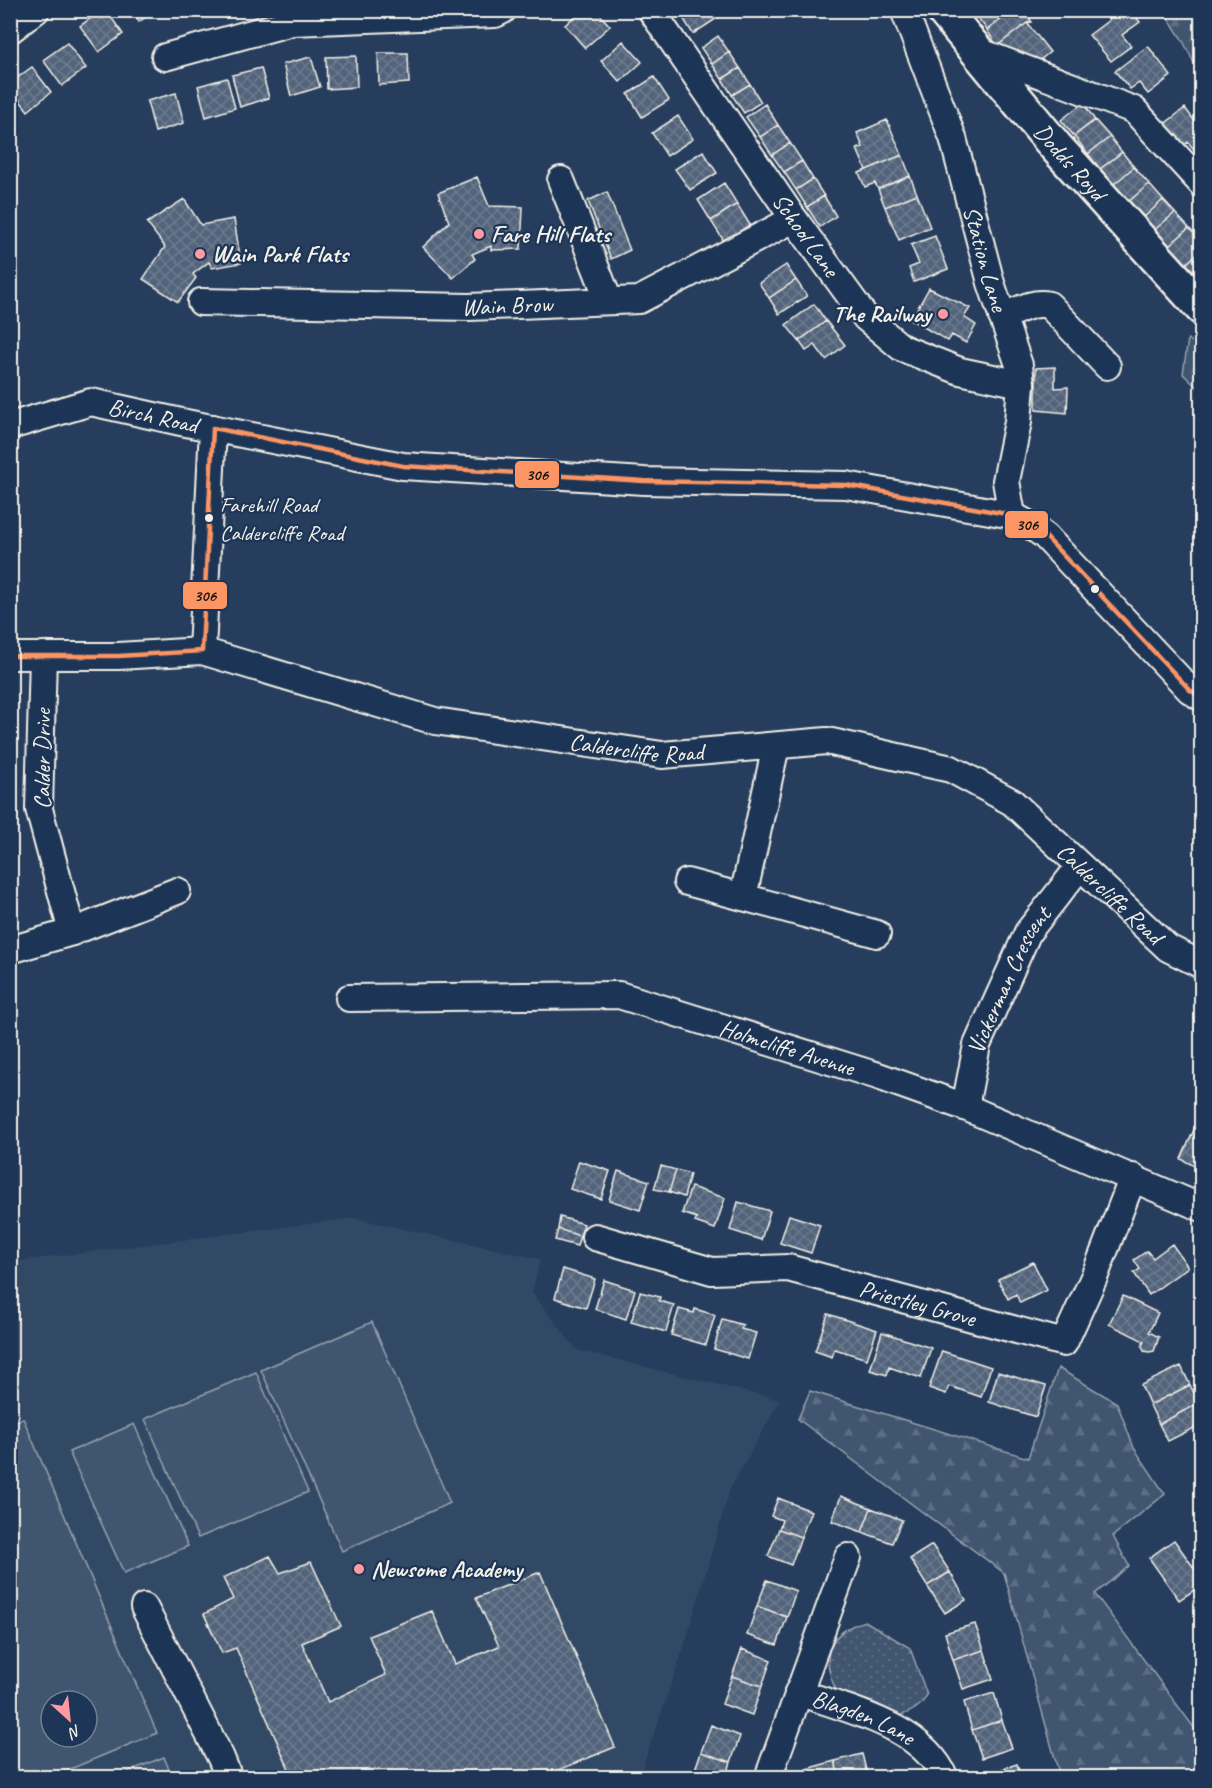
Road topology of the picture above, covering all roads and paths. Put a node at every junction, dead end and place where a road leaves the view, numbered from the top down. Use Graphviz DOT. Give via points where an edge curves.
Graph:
graph roads {
  1 [pos="36,10"];
  2 [pos="503,10"];
  3 [pos="651,10"];
  4 [pos="904,10"];
  5 [pos="943,10"];
  6 [pos="10,30"];
  7 [pos="975,50"];
  8 [pos="165,57"];
  9 [pos="561,180"];
  10 [pos="1202,184"];
  11 [pos="794,219"];
  12 [pos="609,301"];
  13 [pos="201,302"];
  14 [pos="1202,308"];
  15 [pos="1002,317"];
  16 [pos="1107,366"];
  17 [pos="1021,384"];
  18 [pos="10,426"];
  19 [pos="213,428"];
  20 [pos="1012,515"];
  21 [pos="202,651"];
  22 [pos="43,655"];
  23 [pos="10,656"];
  24 [pos="1202,698"];
  25 [pos="776,746"];
  26 [pos="1080,866"];
  27 [pos="687,882"];
  28 [pos="177,891"];
  29 [pos="743,897"];
  30 [pos="72,932"];
  31 [pos="877,934"];
  32 [pos="10,950"];
  33 [pos="1202,965"];
  34 [pos="349,998"];
  35 [pos="965,1107"];
  36 [pos="1132,1177"];
  37 [pos="1202,1208"];
  38 [pos="595,1237"];
  39 [pos="848,1557"];
  40 [pos="144,1607"];
  41 [pos="798,1692"];
  42 [pos="229,1778"];
  43 [pos="768,1778"];
  44 [pos="945,1778"];
  1 -- 6 [label="street"];
  2 -- 8 [label="street" via="495,15 292,22"];
  3 -- 11 [label="street, School Lane"];
  4 -- 15 [label="street, Station Lane" via="953,138"];
  5 -- 7 [label="main road, Dodds Royd"];
  7 -- 10 [label="street" via="1134,110"];
  7 -- 14 [label="main road, Dodds Royd" via="1056,147"];
  9 -- 12 [label="street"];
  11 -- 12 [label="street, Wain Brow" via="639,300"];
  11 -- 17 [label="street, School Lane" via="866,318 902,348 960,371"];
  12 -- 13 [label="street, Wain Brow" via="469,307"];
  15 -- 16 [label="street" via="1031,305 1049,305"];
  15 -- 17 [label="street, Station Lane" via="1019,365"];
  17 -- 20 [label="street, Station Lane" via="1006,481"];
  18 -- 19 [label="street, Birch Road" via="91,402"];
  19 -- 20 [label="street, Birch Road" via="403,466 644,481 846,485"];
  19 -- 21 [label="street"];
  20 -- 24 [label="street" via="1045,536 1190,690"];
  21 -- 22 [label="street, Caldercliffe Road"];
  21 -- 25 [label="street, Caldercliffe Road" via="435,721 662,755"];
  22 -- 23 [label="street, Caldercliffe Road"];
  22 -- 30 [label="street, Calder Drive" via="39,809"];
  25 -- 26 [label="street, Caldercliffe Road" via="827,741 951,769 1012,802"];
  25 -- 29 [label="street"];
  26 -- 33 [label="street, Caldercliffe Road" via="1168,948"];
  26 -- 35 [label="street, Vickerman Crescent" via="1028,933 977,1045"];
  27 -- 29 [label="street"];
  28 -- 30 [label="street"];
  29 -- 31 [label="street"];
  30 -- 32 [label="street"];
  34 -- 35 [label="street, Holmcliffe Avenue" via="619,995"];
  35 -- 36 [label="street, Holmcliffe Avenue"];
  36 -- 37 [label="street, Holmcliffe Avenue"];
  36 -- 38 [label="street, Priestley Grove" via="1064,1343 788,1268 712,1271"];
  39 -- 41 [label="street"];
  40 -- 42 [label="street"];
  41 -- 43 [label="street"];
  41 -- 44 [label="street, Blagden Lane" via="908,1734 927,1750"];
}
